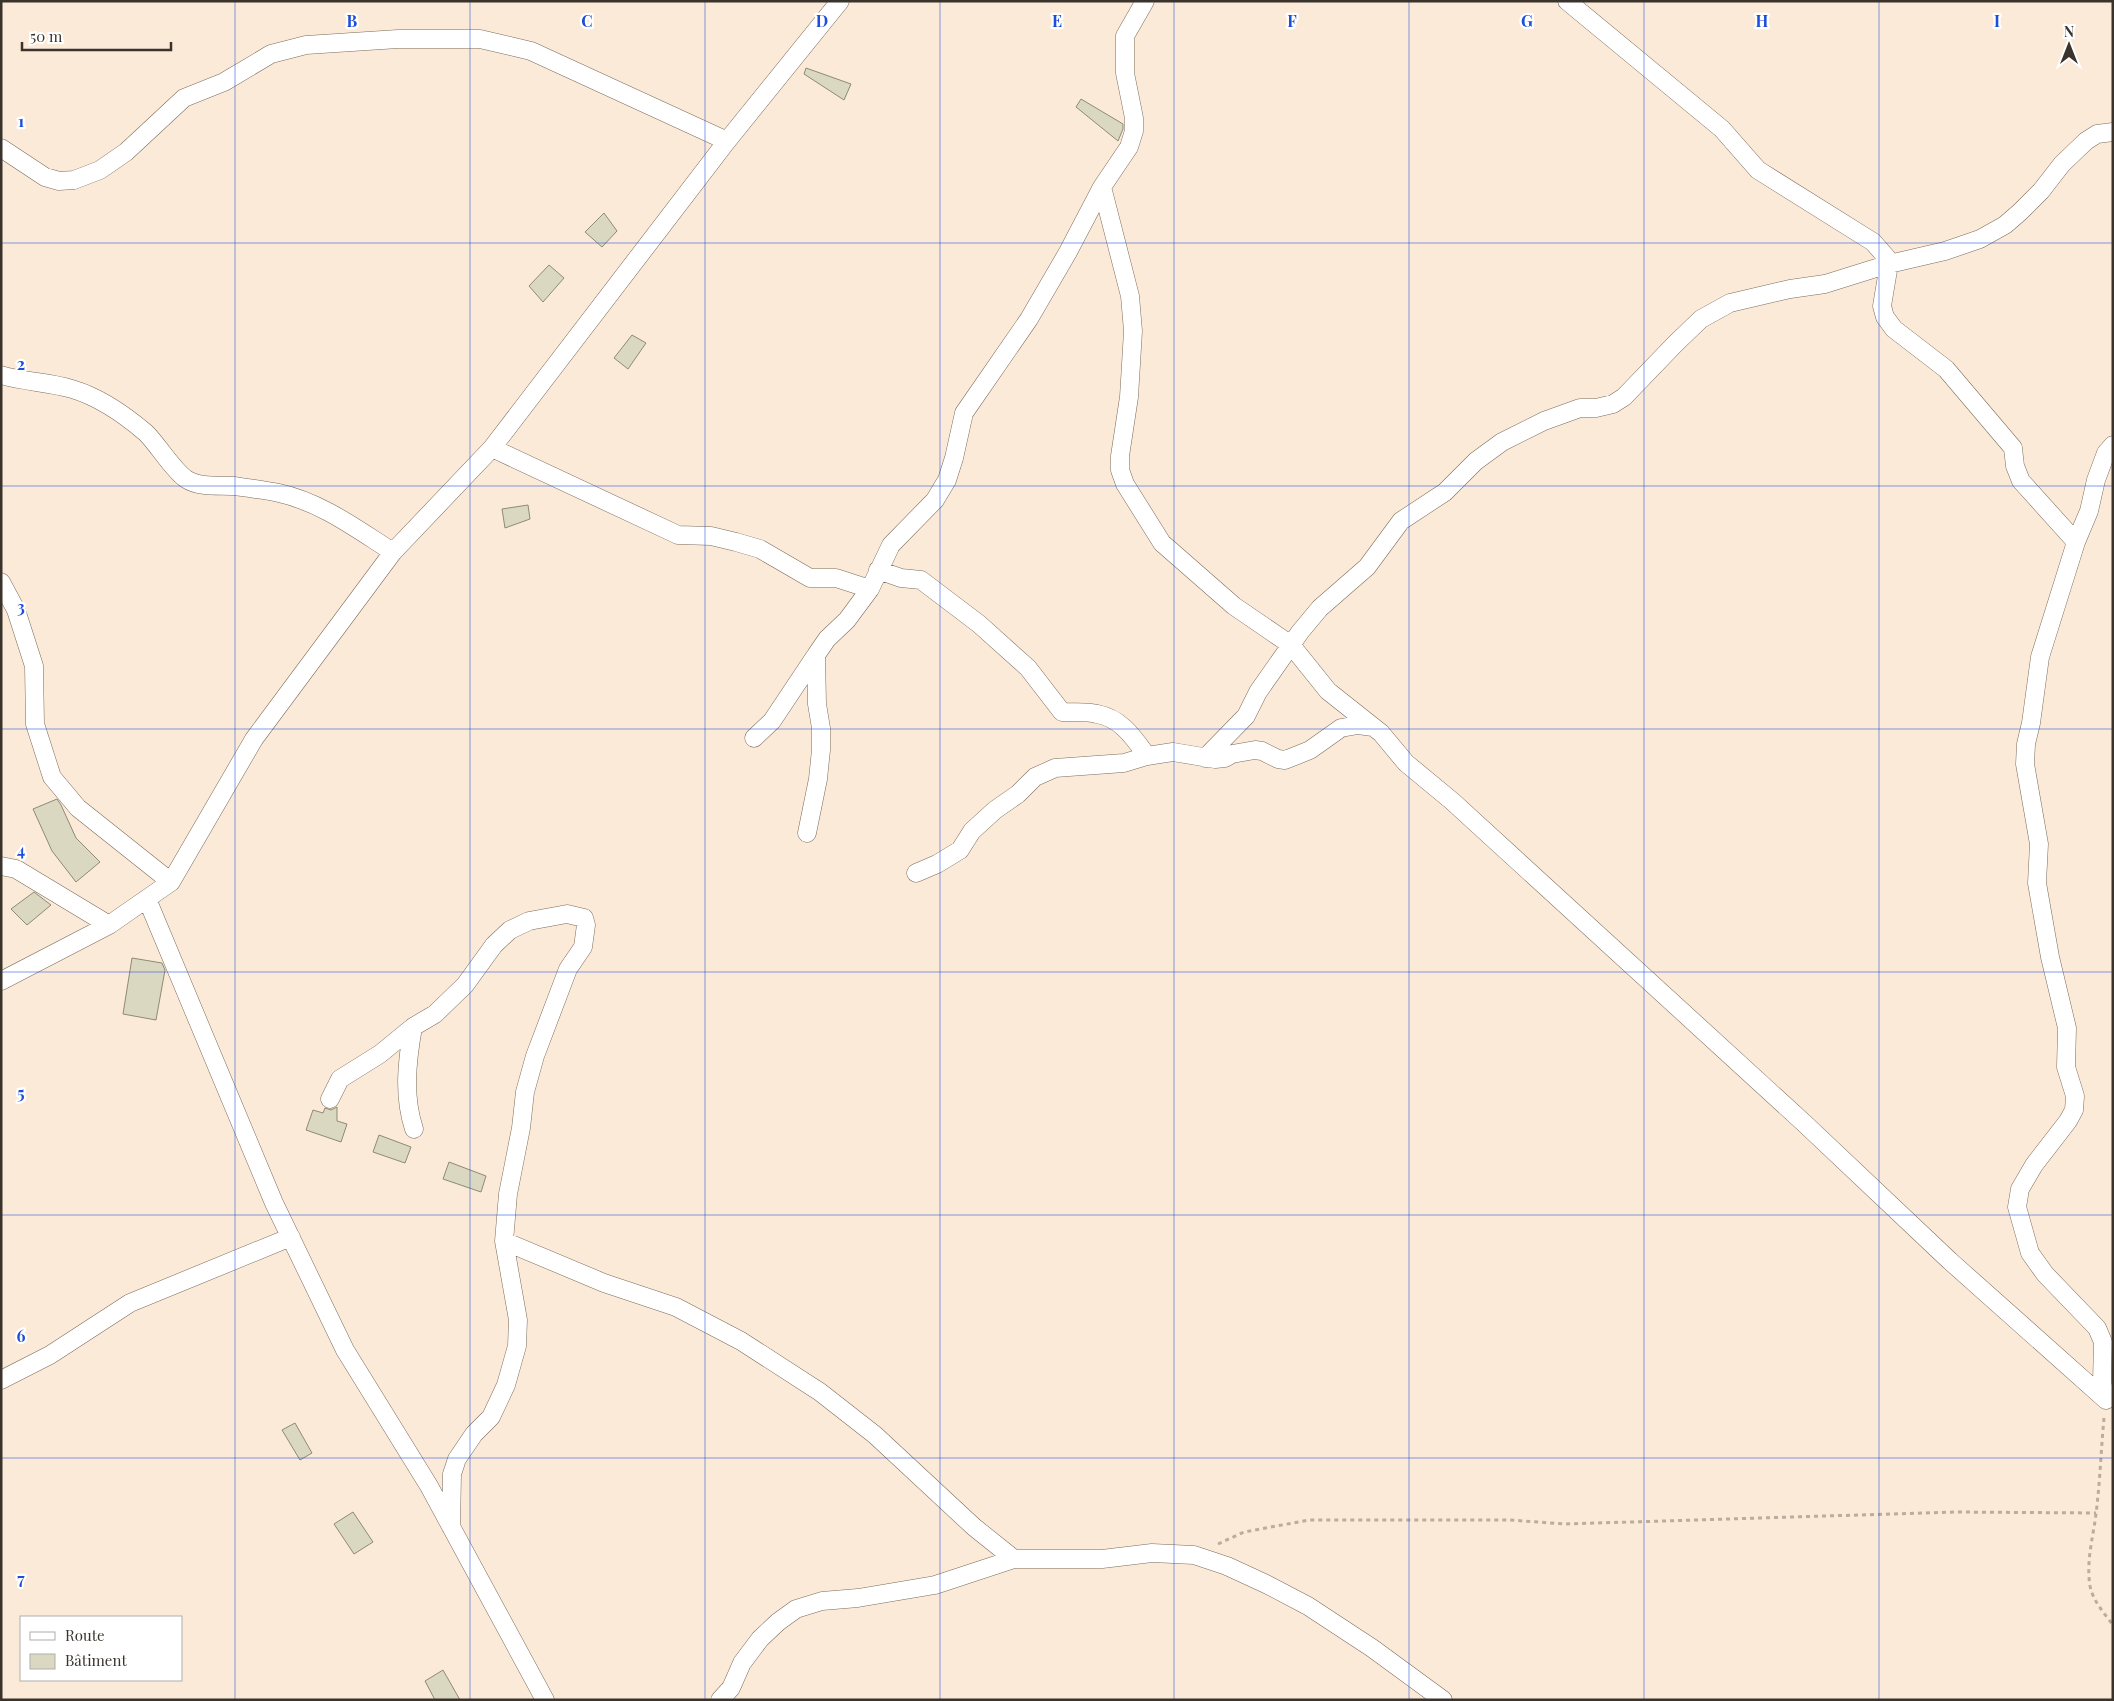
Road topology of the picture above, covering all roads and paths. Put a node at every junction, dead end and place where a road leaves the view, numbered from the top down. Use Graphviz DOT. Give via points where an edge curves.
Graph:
graph roads {
  1 [pos="840,1"];
  2 [pos="1145,1"];
  3 [pos="1567,1"];
  4 [pos="2113,132"];
  5 [pos="727,141"];
  6 [pos="1,148"];
  7 [pos="1102,187"];
  8 [pos="1889,264"];
  9 [pos="1,375"];
  10 [pos="2113,445"];
  11 [pos="492,448"];
  12 [pos="2076,542"];
  13 [pos="393,552"];
  14 [pos="878,570"];
  15 [pos="1,582"];
  16 [pos="870,589"];
  17 [pos="1291,645"];
  18 [pos="816,654"];
  19 [pos="1373,727"];
  20 [pos="754,738"];
  21 [pos="1146,756"];
  22 [pos="1205,758"];
  23 [pos="807,833"];
  24 [pos="1,866"];
  25 [pos="916,873"];
  26 [pos="171,882"];
  27 [pos="147,899"];
  28 [pos="109,925"];
  29 [pos="1,981"];
  30 [pos="413,1027"];
  31 [pos="330,1099"];
  32 [pos="414,1129"];
  33 [pos="291,1237"];
  34 [pos="504,1241"];
  35 [pos="1,1380"];
  36 [pos="2106,1400"];
  37 [pos="2096,1513"];
  38 [pos="450,1527"];
  39 [pos="1194,1555"];
  40 [pos="1014,1560"];
  41 [pos="2113,1625"];
  42 [pos="545,1700"];
  43 [pos="720,1700"];
  44 [pos="1443,1700"];
  1 -- 5 [label="street"];
  2 -- 7 [label="street" via="1126,36 1126,73 1134,131 1129,146"];
  3 -- 8 [label="street" via="1722,129 1758,170 1873,242"];
  4 -- 8 [label="street" via="2097,134 2086,141 2005,225 1980,239 1946,251"];
  5 -- 6 [label="street" via="531,51 480,39 398,39 306,45 271,54 224,82 184,98 126,152 100,170 74,180 59,181 45,177"];
  5 -- 11 [label="street"];
  7 -- 14 [label="street" via="1030,319 964,413 954,458 935,500 891,546"];
  7 -- 17 [label="street" via="1130,296 1133,331 1129,397 1120,456 1125,484 1162,543 1234,606"];
  8 -- 12 [label="street" via="1882,306 1885,318 1894,329 1946,368 2013,448 2021,481"];
  8 -- 17 [label="street" via="1825,284 1730,303 1701,320 1624,397 1613,404 1568,412 1522,430 1502,442 1476,461 1445,492 1402,521 1367,567 1320,608"];
  9 -- 13 [label="street" via="71,389 97,400 147,434 186,479 200,484 281,493 338,517"];
  10 -- 12 [label="street" via="2106,453"];
  11 -- 13 [label="street"];
  11 -- 16 [label="street" via="678,535 711,536 736,542 760,549 810,578 836,578"];
  12 -- 36 [label="street" via="2040,657 2025,764 2038,844 2037,884 2067,1028 2066,1067 2075,1096 2074,1110 2034,1165 2020,1189 2017,1207 2030,1253 2045,1274 2097,1328 2103,1342 2102,1382"];
  13 -- 26 [label="street" via="254,738"];
  14 -- 16 [label="street"];
  14 -- 21 [label="street" via="921,580 979,624 1028,668 1062,712 1097,714 1111,719 1128,729"];
  15 -- 26 [label="street" via="16,610 34,666 36,724 52,777 78,808"];
  16 -- 18 [label="street"];
  17 -- 19 [label="street" via="1328,691"];
  17 -- 22 [label="street" via="1258,692 1246,716"];
  18 -- 20 [label="street" via="772,721"];
  18 -- 23 [label="street" via="821,750"];
  19 -- 22 [label="street" via="1341,728 1310,750 1285,760 1255,750 1225,758"];
  19 -- 36 [label="street" via="1406,762"];
  21 -- 22 [label="street" via="1173,752"];
  21 -- 25 [label="street" via="1124,762 1055,768 1035,777 972,831 960,850"];
  24 -- 28 [label="street" via="16,869"];
  26 -- 27 [label="street"];
  27 -- 28 [label="street"];
  27 -- 33 [label="street"];
  28 -- 29 [label="street"];
  30 -- 31 [label="street" via="380,1054 340,1079"];
  30 -- 32 [label="street" via="409,1052 408,1111"];
  30 -- 34 [label="street" via="435,1014 465,985 494,945 510,930 529,921 567,914 584,918 583,947 568,970 535,1056 525,1092 508,1194"];
  33 -- 35 [label="street" via="130,1302 50,1355"];
  33 -- 38 [label="street" via="345,1350 429,1486"];
  34 -- 38 [label="street" via="518,1320 517,1346 506,1385 491,1417 474,1434 457,1459 452,1474"];
  34 -- 40 [label="street" via="604,1283 676,1308 741,1341 820,1392 875,1435"];
  36 -- 37 [label="path"];
  37 -- 39 [label="path" via="1956,1512 1565,1524 1510,1520 1309,1520 1244,1532"];
  37 -- 41 [label="path" via="2089,1555 2090,1587 2098,1606"];
  38 -- 42 [label="street"];
  39 -- 40 [label="street" via="1152,1553 1102,1559"];
  39 -- 44 [label="street" via="1250,1577 1308,1606"];
  40 -- 43 [label="street" via="935,1584 822,1601 796,1609 760,1639 742,1663 731,1688"];
}
